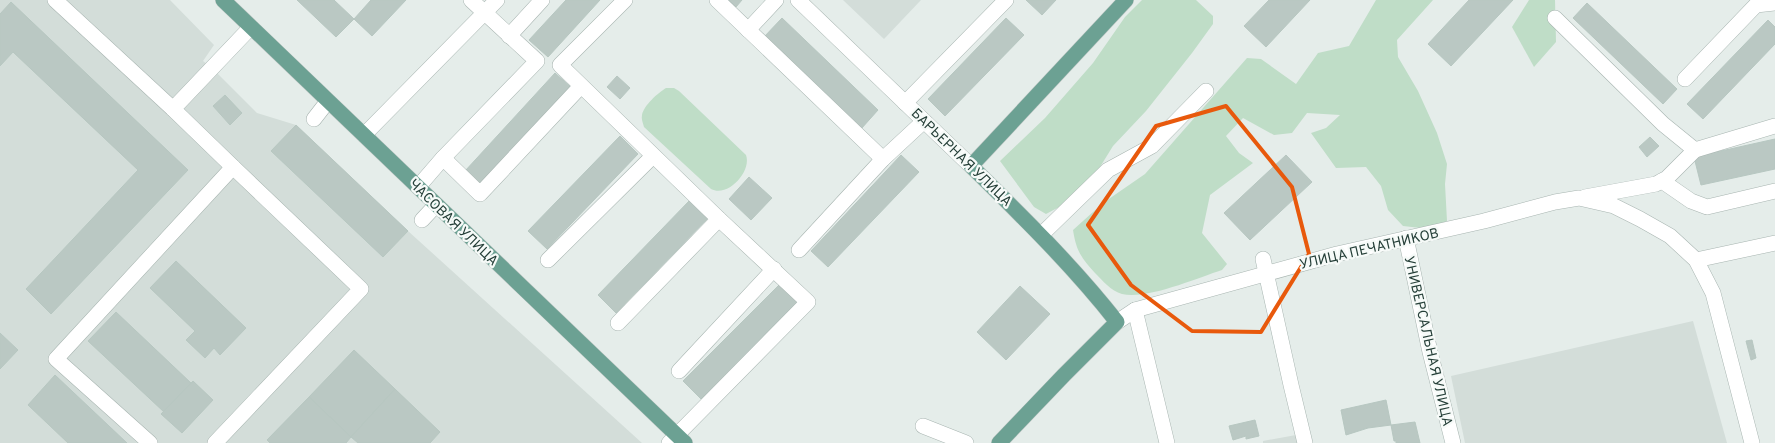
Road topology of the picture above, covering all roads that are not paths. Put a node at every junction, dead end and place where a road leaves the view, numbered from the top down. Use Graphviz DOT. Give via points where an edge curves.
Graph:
graph roads {
  1 [pos="55,0"];
  2 [pos="223,0"];
  3 [pos="471,0"];
  4 [pos="497,0"];
  5 [pos="542,0"];
  6 [pos="625,0"];
  7 [pos="717,0"];
  8 [pos="776,0"];
  9 [pos="798,0"];
  10 [pos="1006,0"];
  11 [pos="1126,0"];
  12 [pos="1775,3"];
  13 [pos="484,14"];
  14 [pos="1555,18"];
  15 [pos="251,27"];
  16 [pos="748,30"];
  17 [pos="508,36"];
  18 [pos="1686,79"];
  19 [pos="581,86"];
  20 [pos="1206,91"];
  21 [pos="328,101"];
  22 [pos="905,103"];
  23 [pos="173,109"];
  24 [pos="314,119"];
  25 [pos="924,121"];
  26 [pos="1775,126"];
  27 [pos="364,135"];
  28 [pos="1695,150"];
  29 [pos="653,156"];
  30 [pos="443,158"];
  31 [pos="883,160"];
  32 [pos="233,166"];
  33 [pos="971,166"];
  34 [pos="1662,181"];
  35 [pos="418,187"];
  36 [pos="1775,191"];
  37 [pos="1579,198"];
  38 [pos="436,205"];
  39 [pos="719,219"];
  40 [pos="422,220"];
  41 [pos="1041,235"];
  42 [pos="1406,238"];
  43 [pos="1775,243"];
  44 [pos="799,250"];
  45 [pos="548,260"];
  46 [pos="1696,260"];
  47 [pos="1265,266"];
  48 [pos="774,269"];
  49 [pos="1134,310"];
  50 [pos="1117,322"];
  51 [pos="618,323"];
  52 [pos="680,370"];
  53 [pos="923,426"];
  54 [pos="677,440"];
  55 [pos="150,443"];
  56 [pos="215,443"];
  57 [pos="966,443"];
  58 [pos="999,443"];
  59 [pos="1167,443"];
  60 [pos="1305,443"];
  61 [pos="1453,443"];
  62 [pos="1752,443"];
  1 -- 23 [label="street"];
  2 -- 15 [label="main road, ЧАСОВАЯ УЛИЦА"];
  3 -- 13 [label="street"];
  4 -- 13 [label="street"];
  5 -- 17 [label="street"];
  6 -- 19 [label="street" via="560,65"];
  7 -- 16 [label="street"];
  8 -- 16 [label="street"];
  9 -- 22 [label="street, БАРЬЕРНАЯ УЛИЦА"];
  10 -- 22 [label="street"];
  11 -- 33 [label="main road"];
  12 -- 18 [label="street" via="1756,5"];
  13 -- 17 [label="street"];
  13 -- 27 [label="street"];
  14 -- 28 [label="street" via="1663,124"];
  15 -- 21 [label="main road, ЧАСОВАЯ УЛИЦА"];
  15 -- 23 [label="street"];
  16 -- 31 [label="street"];
  17 -- 30 [label="street" via="537,61"];
  19 -- 29 [label="street"];
  19 -- 30 [label="street" via="480,194"];
  20 -- 41 [label="street" via="1152,146 1108,170"];
  21 -- 24 [label="street"];
  21 -- 27 [label="main road, ЧАСОВАЯ УЛИЦА"];
  22 -- 25 [label="street, БАРЬЕРНАЯ УЛИЦА"];
  23 -- 32 [label="street"];
  25 -- 31 [label="street"];
  25 -- 33 [label="street, БАРЬЕРНАЯ УЛИЦА"];
  26 -- 28 [label="street"];
  27 -- 35 [label="main road, ЧАСОВАЯ УЛИЦА"];
  28 -- 34 [label="street"];
  29 -- 39 [label="street"];
  29 -- 45 [label="street"];
  30 -- 35 [label="street"];
  31 -- 44 [label="street"];
  32 -- 55 [label="street" via="56,358"];
  32 -- 56 [label="street" via="361,289"];
  33 -- 41 [label="main road, БАРЬЕРНАЯ УЛИЦА"];
  34 -- 36 [label="street" via="1691,201 1707,206"];
  34 -- 37 [label="street"];
  35 -- 38 [label="main road, ЧАСОВАЯ УЛИЦА"];
  37 -- 42 [label="street, УЛИЦА ПЕЧАТНИКОВ"];
  37 -- 46 [label="street, УЛИЦА ПЕЧАТНИКОВ" via="1614,206 1640,219 1670,236"];
  38 -- 40 [label="street"];
  38 -- 54 [label="main road, ЧАСОВАЯ УЛИЦА"];
  39 -- 48 [label="street"];
  39 -- 51 [label="street"];
  41 -- 50 [label="main road, БАРЬЕРНАЯ УЛИЦА"];
  42 -- 47 [label="street, УЛИЦА ПЕЧАТНИКОВ" via="1335,247"];
  42 -- 61 [label="street, УНИВЕРСАЛЬНАЯ УЛИЦА"];
  43 -- 46 [label="street"];
  46 -- 62 [label="street" via="1713,293"];
  47 -- 49 [label="street, УЛИЦА ПЕЧАТНИКОВ"];
  47 -- 60 [label="street"];
  48 -- 52 [label="street"];
  48 -- 54 [label="street" via="808,302"];
  49 -- 50 [label="street, УЛИЦА ПЕЧАТНИКОВ"];
  49 -- 59 [label="street"];
  50 -- 58 [label="main road, УЛИЦА ПЕЧАТНИКОВ"];
  53 -- 57 [label="street"];
}
